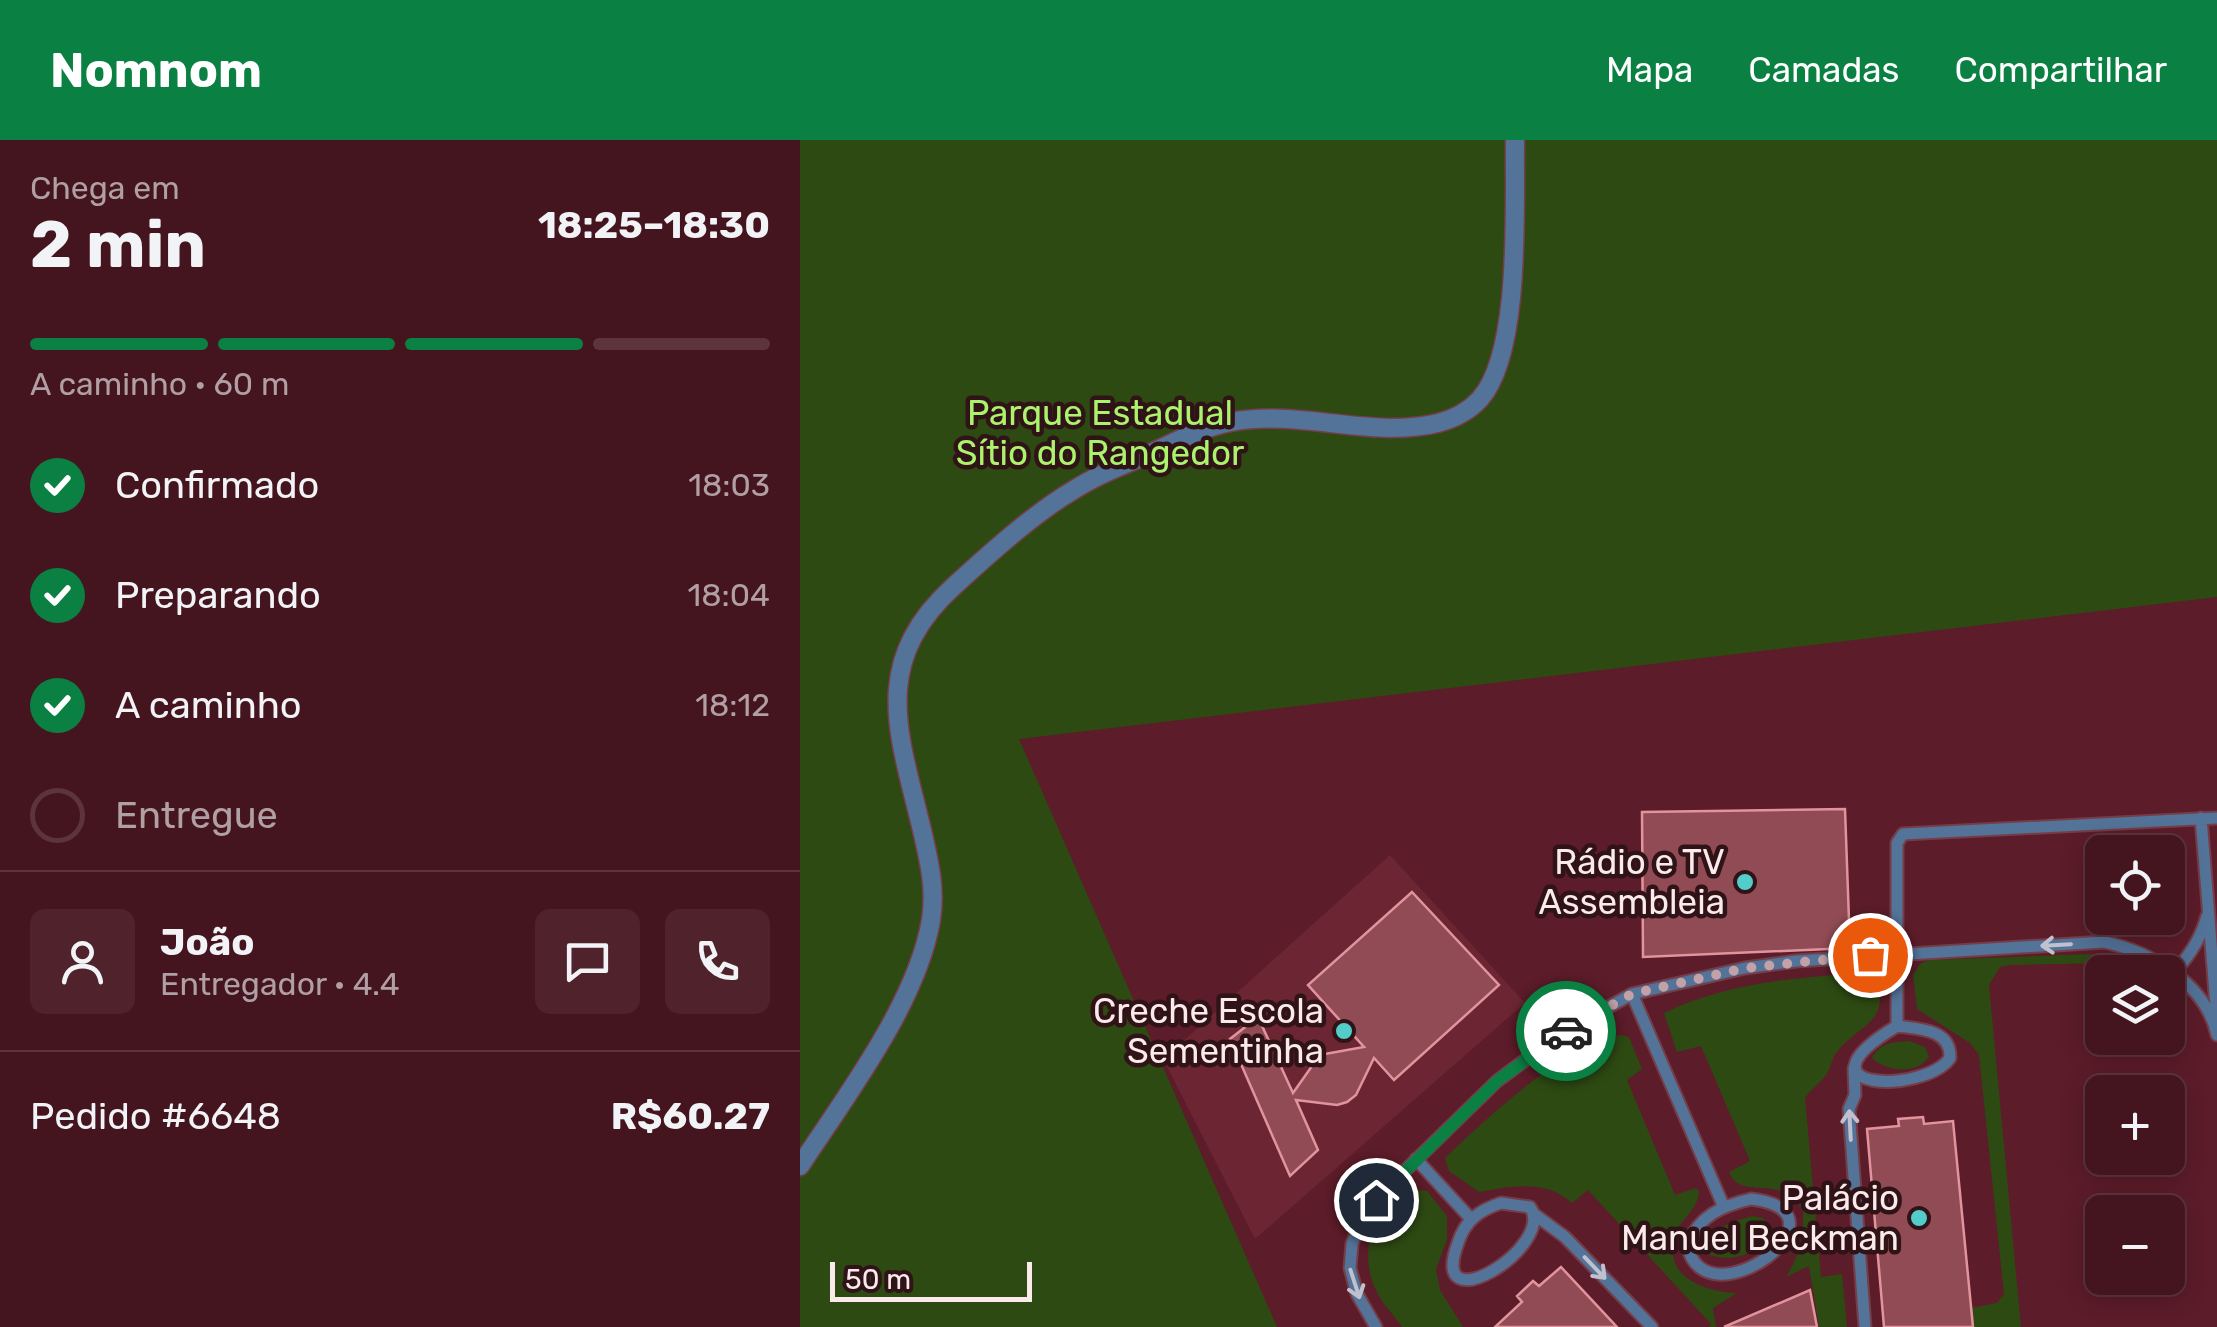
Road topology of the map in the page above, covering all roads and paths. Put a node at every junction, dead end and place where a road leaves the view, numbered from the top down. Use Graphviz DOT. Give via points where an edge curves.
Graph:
graph roads {
  1 [pos="1515,140"];
  2 [pos="2202,818"];
  3 [pos="2217,818"];
  4 [pos="2209,907"];
  5 [pos="1896,954"];
  6 [pos="2144,955"];
  7 [pos="2185,960"];
  8 [pos="2185,984"];
  9 [pos="1632,994"];
  10 [pos="2217,1018"];
  11 [pos="1898,1026"];
  12 [pos="2217,1035"];
  13 [pos="1854,1068"];
  14 [pos="1416,1159"];
  15 [pos="800,1166"];
  16 [pos="1723,1206"];
  17 [pos="1534,1214"];
  18 [pos="1471,1219"];
  19 [pos="1376,1327"];
  20 [pos="1652,1327"];
  21 [pos="1865,1327"];
  1 -- 15 [label="street" via="1504,347 1479,400 1426,428 1290,420 1199,430 1070,492 927,614 902,661 896,711 932,872 931,920 915,974 868,1063"];
  2 -- 3 [label="lane"];
  2 -- 4 [label="lane"];
  2 -- 5 [label="lane" via="1903,834 1897,843"];
  4 -- 7 [label="lane"];
  4 -- 10 [label="lane"];
  6 -- 5 [label="lane, one-way" via="2104,942"];
  5 -- 9 [label="lane" via="1746,968"];
  5 -- 11 [label="lane"];
  8 -- 12 [label="lane" via="2208,1011"];
  9 -- 14 [label="lane" via="1560,1034 1497,1081"];
  9 -- 16 [label="lane"];
  11 -- 13 [label="lane" via="1860,1052"];
  11 -- 13 [label="lane" via="1941,1036 1951,1050 1945,1066 1896,1081 1873,1081"];
  21 -- 13 [label="lane, one-way" via="1849,1109"];
  14 -- 18 [label="lane"];
  14 -- 19 [label="lane, one-way" via="1376,1200 1352,1244 1350,1268"];
  16 -- 16 [label="lane" via="1692,1232 1686,1246 1694,1268 1726,1279 1766,1267 1790,1229 1782,1208 1751,1199"];
  17 -- 18 [label="lane" via="1521,1204 1501,1203"];
  17 -- 18 [label="lane" via="1533,1229 1510,1259 1482,1282 1466,1284 1452,1271 1452,1258"];
  17 -- 20 [label="lane, one-way"];
}
